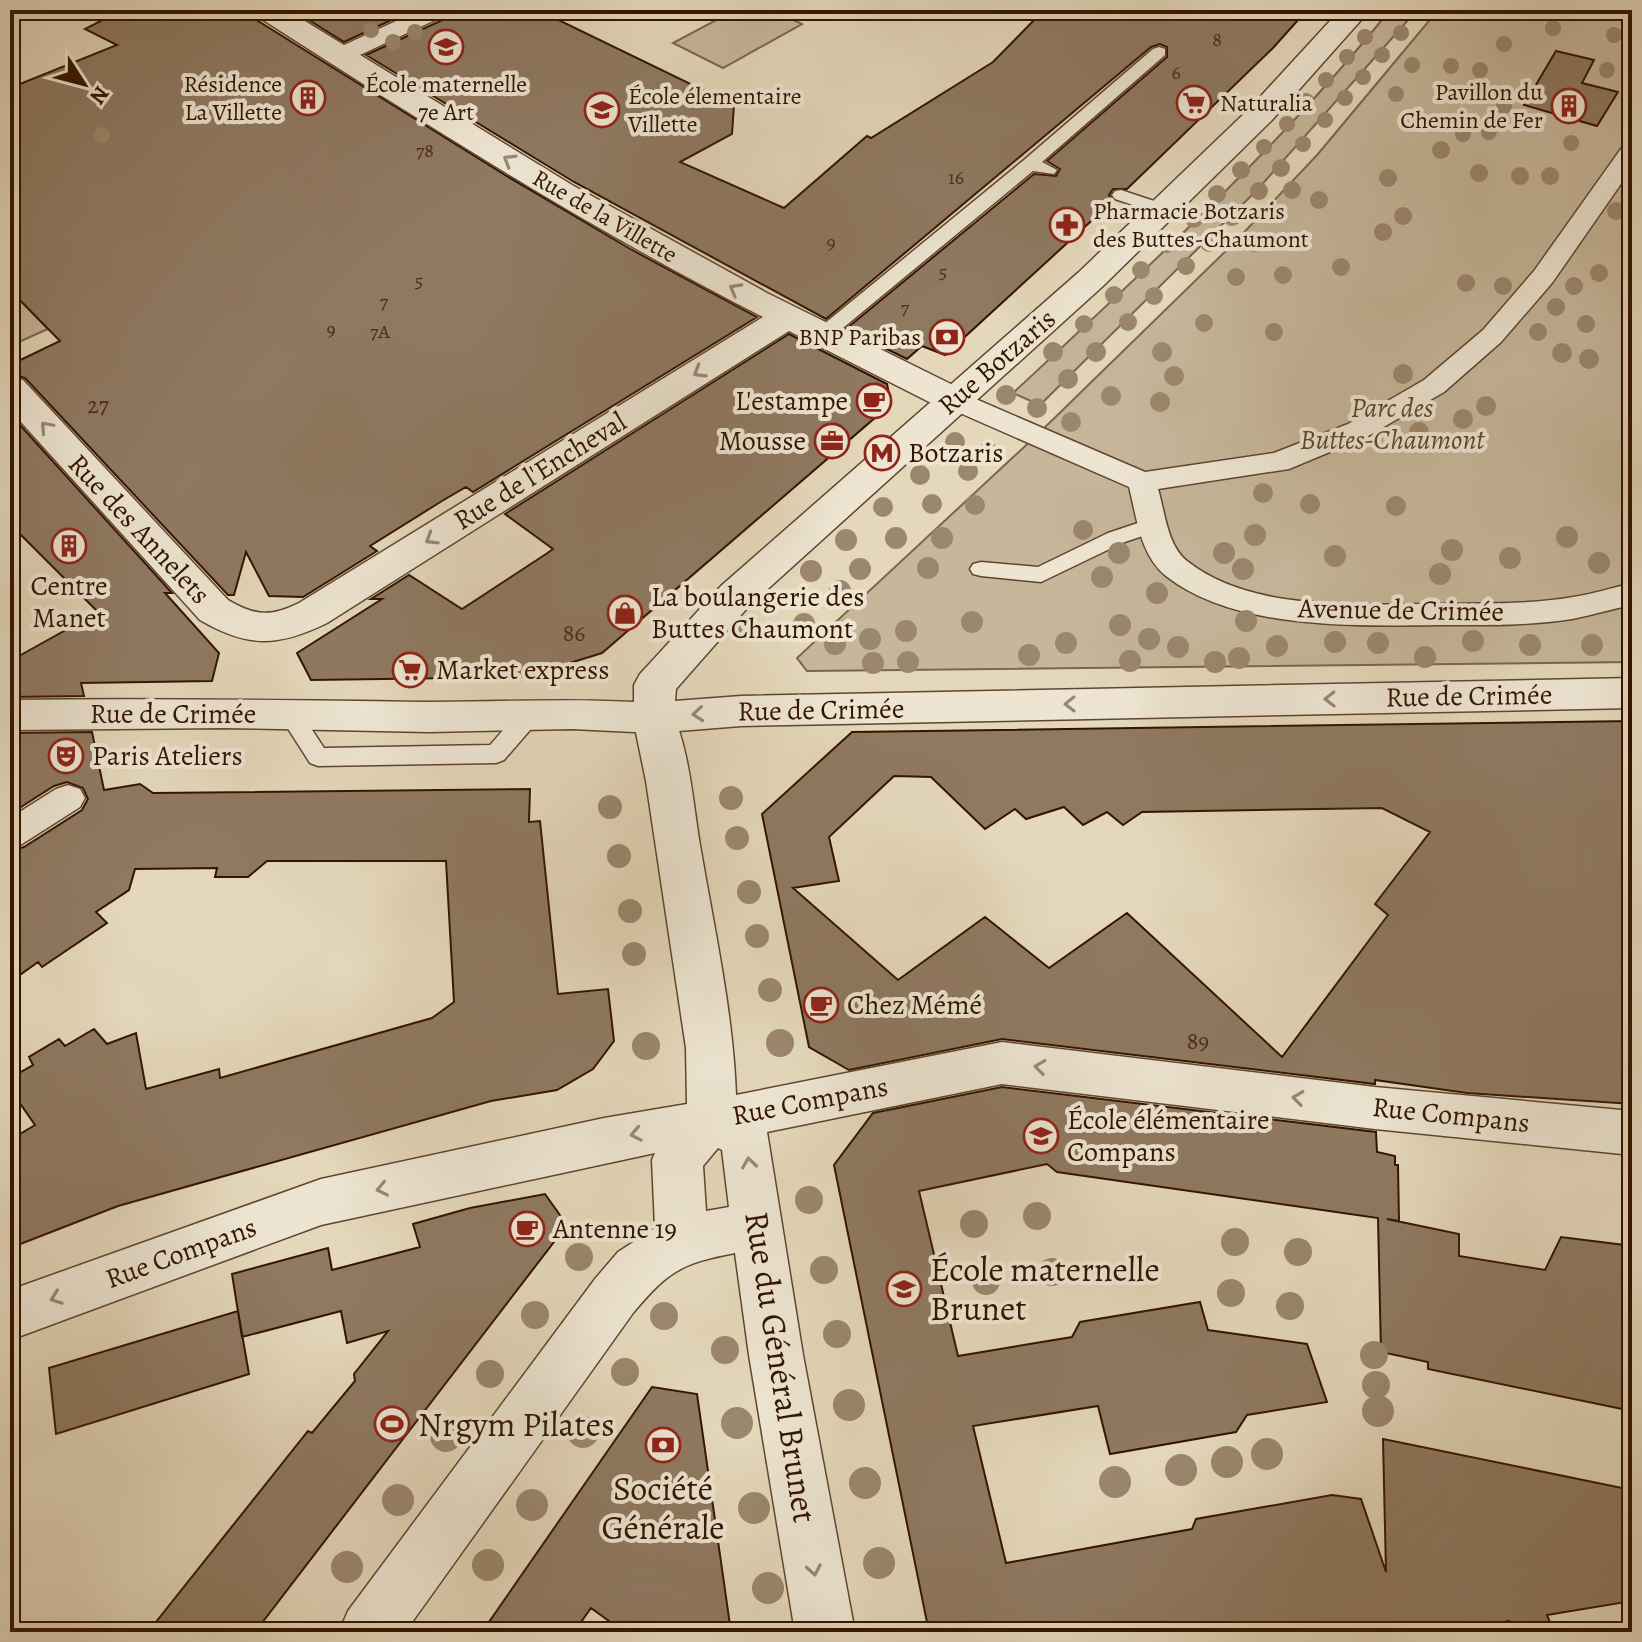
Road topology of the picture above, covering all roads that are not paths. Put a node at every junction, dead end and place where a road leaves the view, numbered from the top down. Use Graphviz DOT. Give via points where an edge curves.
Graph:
graph roads {
  1 [pos="267,10"];
  2 [pos="438,10"];
  3 [pos="1356,10"];
  4 [pos="1159,52"];
  5 [pos="339,56"];
  6 [pos="1632,152"];
  7 [pos="1121,195"];
  8 [pos="1163,210"];
  9 [pos="789,316"];
  10 [pos="825,333"];
  11 [pos="10,388"];
  12 [pos="954,400"];
  13 [pos="1142,482"];
  14 [pos="1153,525"];
  15 [pos="981,569"];
  16 [pos="1632,594"];
  17 [pos="290,625"];
  18 [pos="1632,693"];
  19 [pos="10,715"];
  20 [pos="654,718"];
  21 [pos="68,798"];
  22 [pos="10,835"];
  23 [pos="712,1119"];
  24 [pos="1632,1133"];
  25 [pos="757,1226"];
  26 [pos="682,1239"];
  27 [pos="10,1315"];
  28 [pos="369,1632"];
  29 [pos="825,1632"];
  1 -- 5 [label="street, Rue de la Villette"];
  2 -- 5 [label="street"];
  3 -- 8 [label="street, Rue Botzaris"];
  4 -- 10 [label="lane" via="1039,167"];
  9 -- 5 [label="street, Rue de la Villette, one-way" via="561,192"];
  6 -- 13 [label="street" via="1543,277 1492,336 1434,386 1358,430 1279,462"];
  7 -- 8 [label="lane"];
  8 -- 12 [label="street, Rue Botzaris"];
  9 -- 10 [label="street, Rue de la Villette"];
  9 -- 17 [label="street, Rue de l'Encheval, one-way"];
  10 -- 12 [label="street, Rue de la Villette"];
  17 -- 11 [label="street, Rue des Annelets, one-way" via="254,630 214,610"];
  12 -- 13 [label="street"];
  12 -- 20 [label="street, Rue Botzaris" via="735,596 655,685"];
  13 -- 14 [label="street, Avenue de Crimée"];
  14 -- 15 [label="lane" via="1041,575"];
  14 -- 16 [label="street, Avenue de Crimée" via="1160,550 1176,568 1214,590 1323,615 1499,614 1572,608"];
  18 -- 20 [label="street, Rue de Crimée, one-way" via="741,711"];
  19 -- 20 [label="street, Rue de Crimée"];
  20 -- 23 [label="street" via="710,1048"];
  21 -- 22 [label="street"];
  24 -- 23 [label="street, Rue Compans, one-way" via="1002,1063"];
  25 -- 23 [label="street, Rue du Général Brunet, one-way" via="745,1138"];
  23 -- 26 [label="street" via="677,1160"];
  23 -- 27 [label="street, Rue Compans, one-way" via="321,1202"];
  25 -- 26 [label="street"];
  25 -- 29 [label="street, Rue du Général Brunet, one-way"];
  26 -- 28 [label="street" via="637,1269 614,1296"];
}
